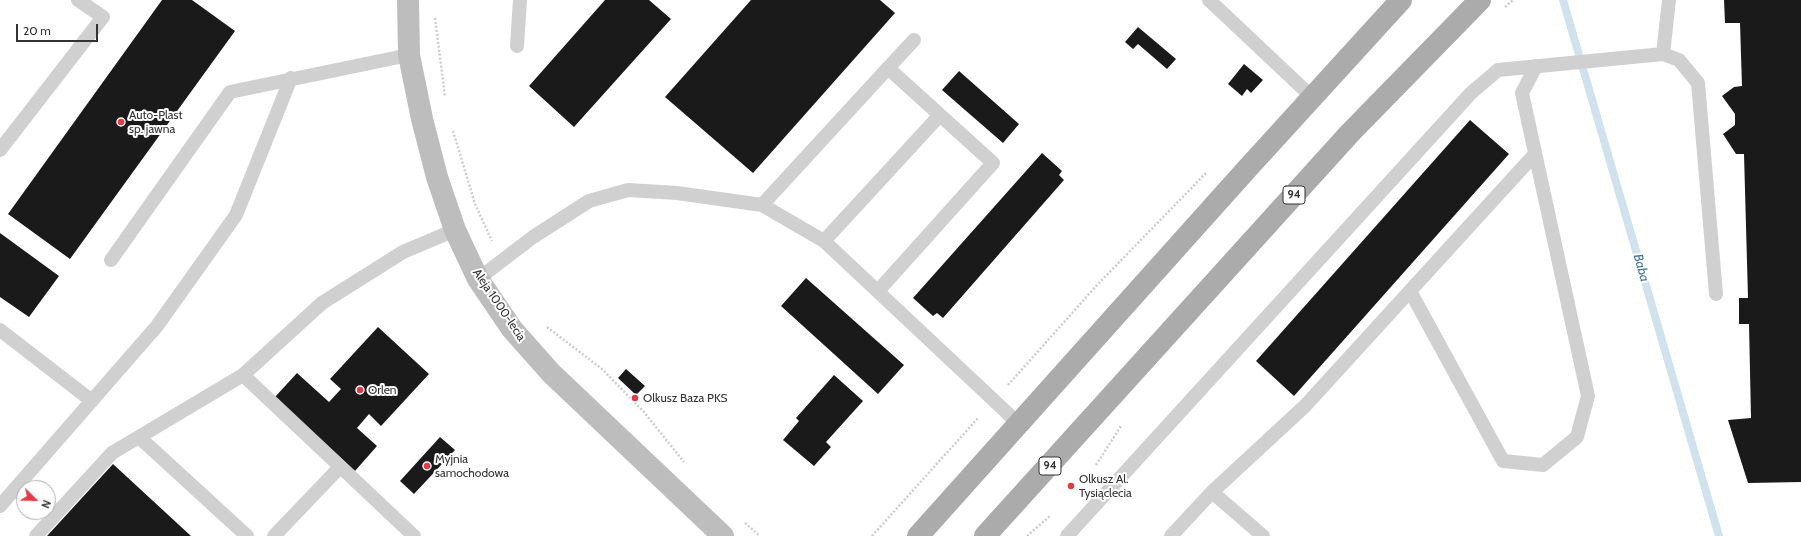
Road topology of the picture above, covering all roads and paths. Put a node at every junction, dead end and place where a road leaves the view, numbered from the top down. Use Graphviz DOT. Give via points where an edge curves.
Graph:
graph roads {
  1 [pos="78,0"];
  2 [pos="408,0"];
  3 [pos="520,0"];
  4 [pos="1209,0"];
  5 [pos="1401,0"];
  6 [pos="1480,0"];
  7 [pos="1669,0"];
  8 [pos="435,15"];
  9 [pos="914,40"];
  10 [pos="517,46"];
  11 [pos="1663,54"];
  12 [pos="409,56"];
  13 [pos="1536,66"];
  14 [pos="888,68"];
  15 [pos="291,78"];
  16 [pos="1312,97"];
  17 [pos="446,101"];
  18 [pos="940,115"];
  19 [pos="451,124"];
  20 [pos="0,150"];
  21 [pos="1535,154"];
  22 [pos="1208,172"];
  23 [pos="762,205"];
  24 [pos="455,230"];
  25 [pos="824,241"];
  26 [pos="111,260"];
  27 [pos="501,262"];
  28 [pos="478,279"];
  29 [pos="878,291"];
  30 [pos="1410,291"];
  31 [pos="1716,294"];
  32 [pos="543,323"];
  33 [pos="0,330"];
  34 [pos="243,375"];
  35 [pos="994,400"];
  36 [pos="92,401"];
  37 [pos="1019,424"];
  38 [pos="139,437"];
  39 [pos="687,465"];
  40 [pos="340,467"];
  41 [pos="1212,492"];
  42 [pos="0,506"];
  43 [pos="1050,516"];
  44 [pos="744,521"];
  45 [pos="1258,534"];
  46 [pos="36,536"];
  47 [pos="247,536"];
  48 [pos="274,536"];
  49 [pos="414,536"];
  50 [pos="724,536"];
  51 [pos="760,536"];
  52 [pos="872,536"];
  53 [pos="918,536"];
  54 [pos="986,536"];
  55 [pos="1027,536"];
  56 [pos="1067,536"];
  57 [pos="1171,536"];
  1 -- 20 [label="lane" via="103,17"];
  2 -- 12 [label="street, Aleja 1000-lecia"];
  3 -- 10 [label="lane"];
  4 -- 16 [label="lane"];
  5 -- 16 [label="main road"];
  6 -- 54 [label="main road, 94" via="1350,133"];
  7 -- 11 [label="lane"];
  8 -- 17 [label="path"];
  9 -- 14 [label="lane"];
  11 -- 13 [label="lane"];
  11 -- 31 [label="lane" via="1679,60 1698,83"];
  12 -- 15 [label="lane"];
  12 -- 24 [label="street, Aleja 1000-lecia" via="435,170"];
  13 -- 21 [label="lane" via="1522,93"];
  13 -- 56 [label="lane" via="1498,70 1471,92"];
  14 -- 18 [label="lane"];
  14 -- 23 [label="lane"];
  15 -- 26 [label="lane" via="230,92"];
  15 -- 36 [label="lane" via="236,215 157,326"];
  16 -- 37 [label="main road"];
  18 -- 25 [label="lane"];
  18 -- 29 [label="lane" via="993,163"];
  19 -- 27 [label="path" via="475,204"];
  21 -- 30 [label="lane"];
  21 -- 30 [label="lane" via="1588,396 1577,437 1543,465 1503,461"];
  22 -- 35 [label="path" via="1098,284"];
  23 -- 25 [label="lane"];
  23 -- 27 [label="lane" via="676,193 628,190 588,200 533,236"];
  24 -- 28 [label="street, Aleja 1000-lecia"];
  24 -- 34 [label="lane" via="403,252 322,303"];
  25 -- 29 [label="lane"];
  27 -- 28 [label="lane"];
  28 -- 50 [label="street, Aleja 1000-lecia" via="512,329 551,373"];
  29 -- 35 [label="lane"];
  30 -- 41 [label="lane" via="1305,406"];
  32 -- 39 [label="path" via="602,369 643,411"];
  33 -- 36 [label="lane"];
  34 -- 38 [label="lane"];
  34 -- 40 [label="lane"];
  35 -- 37 [label="lane"];
  35 -- 52 [label="path"];
  36 -- 42 [label="lane"];
  37 -- 53 [label="main road"];
  38 -- 46 [label="lane" via="112,453"];
  38 -- 47 [label="lane"];
  40 -- 48 [label="lane"];
  40 -- 49 [label="lane"];
  41 -- 45 [label="lane"];
  41 -- 57 [label="lane"];
  43 -- 55 [label="path"];
  44 -- 51 [label="path"];
}
